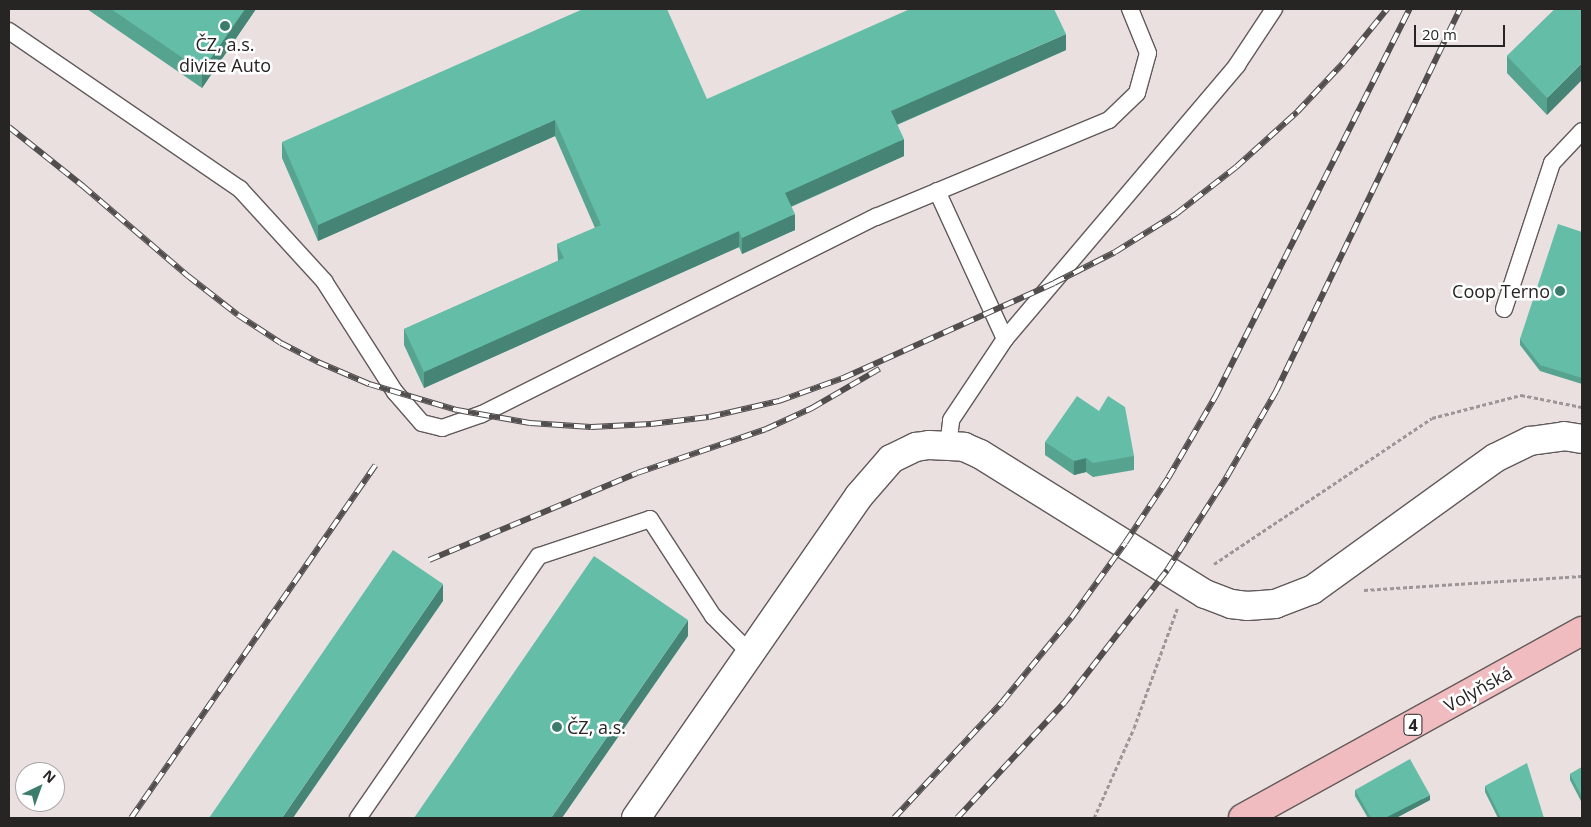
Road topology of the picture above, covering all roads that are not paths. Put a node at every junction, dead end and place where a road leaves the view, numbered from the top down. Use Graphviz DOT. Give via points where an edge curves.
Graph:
graph roads {
  1 [pos="1130,9"];
  2 [pos="1274,9"];
  3 [pos="9,31"];
  4 [pos="1582,130"];
  5 [pos="937,191"];
  6 [pos="1504,309"];
  7 [pos="1005,339"];
  8 [pos="1582,439"];
  9 [pos="948,446"];
  10 [pos="1582,631"];
  11 [pos="750,653"];
  12 [pos="358,818"];
  13 [pos="636,818"];
  14 [pos="1243,818"];
  1 -- 5 [label="lane" via="1148,53 1137,93 1109,120"];
  2 -- 7 [label="lane" via="1237,65"];
  3 -- 5 [label="lane" via="240,189 324,281 395,392 422,423 442,428 482,414 876,216"];
  4 -- 6 [label="lane" via="1552,163"];
  5 -- 7 [label="lane"];
  7 -- 9 [label="lane" via="951,420"];
  8 -- 9 [label="street" via="1564,436 1530,441 1495,458 1312,590 1275,604 1254,606 1219,601 980,454 964,447"];
  9 -- 11 [label="street" via="916,447 891,459 859,496"];
  10 -- 14 [label="main road, Volyňská / 4"];
  11 -- 12 [label="lane" via="713,616 650,520 540,556"];
  11 -- 13 [label="street"];
}
